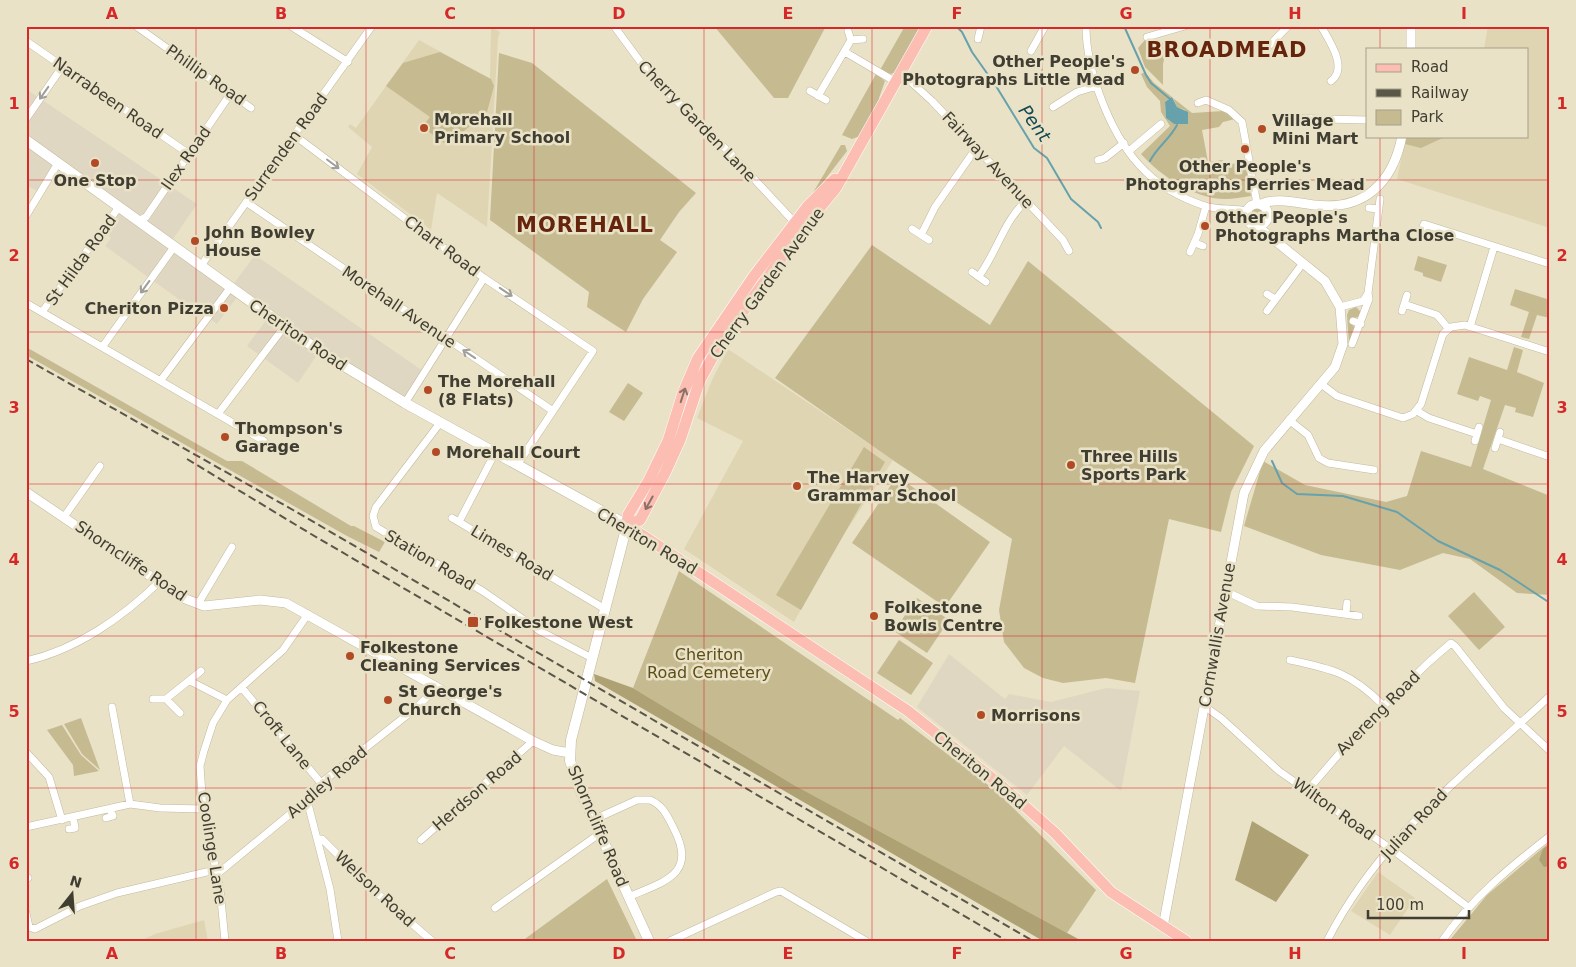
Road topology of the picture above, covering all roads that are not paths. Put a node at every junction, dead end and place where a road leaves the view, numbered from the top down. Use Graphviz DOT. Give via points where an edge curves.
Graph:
graph roads {
  1 [pos="136,26"];
  2 [pos="291,26"];
  3 [pos="372,26"];
  4 [pos="614,26"];
  5 [pos="927,26"];
  6 [pos="981,26"];
  7 [pos="1045,26"];
  8 [pos="1086,26"];
  9 [pos="1185,26"];
  10 [pos="1288,26"];
  11 [pos="1321,26"];
  12 [pos="1412,26"];
  13 [pos="848,31"];
  14 [pos="1147,37"];
  15 [pos="863,39"];
  16 [pos="978,39"];
  17 [pos="851,40"];
  18 [pos="26,41"];
  19 [pos="1411,48"];
  20 [pos="1265,50"];
  21 [pos="1031,51"];
  22 [pos="845,52"];
  23 [pos="348,62"];
  24 [pos="62,66"];
  25 [pos="898,77"];
  26 [pos="1331,81"];
  27 [pos="1096,86"];
  28 [pos="810,91"];
  29 [pos="231,93"];
  30 [pos="818,96"];
  31 [pos="826,100"];
  32 [pos="1198,104"];
  33 [pos="1053,107"];
  34 [pos="252,108"];
  35 [pos="1280,118"];
  36 [pos="26,119"];
  37 [pos="1366,120"];
  38 [pos="1161,124"];
  39 [pos="294,135"];
  40 [pos="1401,138"];
  41 [pos="26,140"];
  42 [pos="1124,144"];
  43 [pos="977,147"];
  44 [pos="1129,151"];
  45 [pos="189,154"];
  46 [pos="1098,160"];
  47 [pos="58,163"];
  48 [pos="848,165"];
  49 [pos="1380,199"];
  50 [pos="1027,200"];
  51 [pos="246,202"];
  52 [pos="1278,202"];
  53 [pos="1259,204"];
  54 [pos="1206,206"];
  55 [pos="119,207"];
  56 [pos="1369,208"];
  57 [pos="1378,209"];
  58 [pos="805,211"];
  59 [pos="1247,211"];
  60 [pos="785,213"];
  61 [pos="26,216"];
  62 [pos="1268,217"];
  63 [pos="138,221"];
  64 [pos="1257,226"];
  65 [pos="799,227"];
  66 [pos="912,229"];
  67 [pos="1266,233"];
  68 [pos="787,235"];
  69 [pos="921,235"];
  70 [pos="1420,237"];
  71 [pos="929,240"];
  72 [pos="1195,243"];
  73 [pos="1202,246"];
  74 [pos="174,247"];
  75 [pos="1494,247"];
  76 [pos="1069,251"];
  77 [pos="1190,252"];
  78 [pos="1303,263"];
  79 [pos="1550,264"];
  80 [pos="200,267"];
  81 [pos="972,272"];
  82 [pos="979,276"];
  83 [pos="484,278"];
  84 [pos="986,282"];
  85 [pos="230,288"];
  86 [pos="1368,293"];
  87 [pos="1267,294"];
  88 [pos="1407,295"];
  89 [pos="1275,299"];
  90 [pos="26,303"];
  91 [pos="1340,307"];
  92 [pos="1267,311"];
  93 [pos="42,312"];
  94 [pos="1470,326"];
  95 [pos="284,327"];
  96 [pos="1448,328"];
  97 [pos="446,338"];
  98 [pos="1352,344"];
  99 [pos="102,346"];
  100 [pos="1550,352"];
  101 [pos="161,380"];
  102 [pos="1321,384"];
  103 [pos="405,403"];
  104 [pos="553,411"];
  105 [pos="1417,411"];
  106 [pos="218,414"];
  107 [pos="1290,420"];
  108 [pos="440,423"];
  109 [pos="1477,434"];
  110 [pos="264,441"];
  111 [pos="1495,448"];
  112 [pos="495,453"];
  113 [pos="1550,457"];
  114 [pos="517,465"];
  115 [pos="100,466"];
  116 [pos="1374,470"];
  117 [pos="26,492"];
  118 [pos="64,517"];
  119 [pos="627,526"];
  120 [pos="232,547"];
  121 [pos="159,582"];
  122 [pos="1225,591"];
  123 [pos="1347,603"];
  124 [pos="198,604"];
  125 [pos="605,608"];
  126 [pos="308,614"];
  127 [pos="1346,614"];
  128 [pos="1359,616"];
  129 [pos="592,658"];
  130 [pos="1290,660"];
  131 [pos="26,661"];
  132 [pos="201,672"];
  133 [pos="190,681"];
  134 [pos="438,687"];
  135 [pos="242,688"];
  136 [pos="1550,696"];
  137 [pos="153,699"];
  138 [pos="166,699"];
  139 [pos="227,700"];
  140 [pos="1383,705"];
  141 [pos="1204,706"];
  142 [pos="112,708"];
  143 [pos="180,713"];
  144 [pos="1520,724"];
  145 [pos="533,741"];
  146 [pos="26,752"];
  147 [pos="1550,752"];
  148 [pos="570,753"];
  149 [pos="321,783"];
  150 [pos="1307,791"];
  151 [pos="307,800"];
  152 [pos="130,804"];
  153 [pos="110,809"];
  154 [pos="203,809"];
  155 [pos="72,817"];
  156 [pos="106,818"];
  157 [pos="62,820"];
  158 [pos="593,820"];
  159 [pos="26,827"];
  160 [pos="69,829"];
  161 [pos="598,834"];
  162 [pos="1550,836"];
  163 [pos="318,839"];
  164 [pos="421,840"];
  165 [pos="1389,848"];
  166 [pos="216,872"];
  167 [pos="628,898"];
  168 [pos="1468,907"];
  169 [pos="495,908"];
  170 [pos="26,913"];
  171 [pos="1163,926"];
  172 [pos="856,938"];
  173 [pos="225,941"];
  174 [pos="338,941"];
  175 [pos="432,941"];
  176 [pos="649,941"];
  177 [pos="670,941"];
  178 [pos="866,941"];
  179 [pos="1186,941"];
  180 [pos="1327,941"];
  181 [pos="1442,941"];
  1 -- 29 [label="street, Phillip Road"];
  2 -- 23 [label="street"];
  3 -- 23 [label="street, Surrenden Road"];
  4 -- 60 [label="street, Cherry Garden Lane" via="650,75 731,154"];
  5 -- 25 [label="main road, Cherry Garden Avenue"];
  6 -- 16 [label="street"];
  7 -- 21 [label="street" via="1041,40"];
  8 -- 27 [label="street"];
  9 -- 14 [label="street" via="1163,37"];
  10 -- 20 [label="street"];
  11 -- 26 [label="street" via="1336,58 1336,74"];
  12 -- 19 [label="street"];
  13 -- 17 [label="street"];
  15 -- 17 [label="street"];
  17 -- 22 [label="street"];
  18 -- 24 [label="street, Narrabeen Road"];
  22 -- 25 [label="street, Fairway Avenue"];
  22 -- 30 [label="street"];
  23 -- 39 [label="street, Surrenden Road"];
  24 -- 36 [label="street, one-way"];
  24 -- 45 [label="street, Narrabeen Road"];
  25 -- 43 [label="street, Fairway Avenue" via="932,101"];
  25 -- 48 [label="main road, Cherry Garden Avenue"];
  27 -- 33 [label="street" via="1077,92"];
  27 -- 42 [label="street"];
  28 -- 30 [label="street"];
  29 -- 34 [label="street, Phillip Road"];
  29 -- 45 [label="street, Ilex Road"];
  30 -- 31 [label="street"];
  32 -- 53 [label="street" via="1206,100 1224,107 1242,122"];
  35 -- 37 [label="street"];
  38 -- 44 [label="street"];
  39 -- 51 [label="street, Surrenden Road"];
  39 -- 83 [label="street, Chart Road, one-way"];
  40 -- 52 [label="street" via="1390,174 1364,197 1332,206"];
  41 -- 47 [label="main road, Cheriton Road"];
  42 -- 44 [label="street"];
  42 -- 46 [label="street"];
  43 -- 50 [label="street, Fairway Avenue"];
  43 -- 69 [label="street" via="934,207"];
  44 -- 54 [label="street" via="1154,179"];
  45 -- 63 [label="street, Ilex Road" via="146,217"];
  47 -- 55 [label="main road, Cheriton Road"];
  47 -- 61 [label="street"];
  48 -- 58 [label="main road, Cherry Garden Avenue"];
  48 -- 65 [label="main road, Cherry Garden Avenue" via="836,188"];
  49 -- 57 [label="street"];
  50 -- 76 [label="street, Fairway Avenue"];
  50 -- 82 [label="street" via="1008,223 992,258"];
  51 -- 80 [label="street, Surrenden Road"];
  51 -- 97 [label="street, Morehall Avenue"];
  52 -- 53 [label="street"];
  52 -- 62 [label="street"];
  53 -- 59 [label="street"];
  53 -- 62 [label="street"];
  54 -- 59 [label="street"];
  54 -- 72 [label="street"];
  55 -- 63 [label="main road, Cheriton Road"];
  55 -- 93 [label="street, St Hilda Road"];
  56 -- 57 [label="street"];
  57 -- 86 [label="street"];
  58 -- 60 [label="street"];
  58 -- 65 [label="main road, Cherry Garden Avenue"];
  59 -- 64 [label="street" via="1248,221"];
  60 -- 65 [label="street, Cherry Garden Lane"];
  60 -- 68 [label="street"];
  62 -- 64 [label="street"];
  62 -- 67 [label="street"];
  63 -- 74 [label="main road, Cheriton Road"];
  64 -- 67 [label="street"];
  65 -- 68 [label="main road, Cherry Garden Avenue"];
  65 -- 119 [label="main road, Cherry Garden Avenue, one-way" via="708,363 673,458 640,520"];
  66 -- 69 [label="street"];
  67 -- 78 [label="street"];
  119 -- 68 [label="main road, Cherry Garden Avenue, one-way" via="628,514 668,441 698,358"];
  69 -- 71 [label="street"];
  70 -- 75 [label="street" via="1424,224"];
  72 -- 73 [label="street"];
  72 -- 77 [label="street"];
  74 -- 80 [label="main road, Cheriton Road"];
  74 -- 99 [label="street, one-way"];
  75 -- 79 [label="street"];
  75 -- 94 [label="street"];
  78 -- 89 [label="street"];
  78 -- 91 [label="street" via="1325,281"];
  80 -- 85 [label="main road, Cheriton Road"];
  81 -- 82 [label="street"];
  82 -- 84 [label="street"];
  83 -- 97 [label="street"];
  83 -- 104 [label="street, Chart Road, one-way" via="593,351"];
  85 -- 95 [label="main road, Cheriton Road"];
  85 -- 101 [label="street"];
  86 -- 91 [label="street" via="1363,300"];
  86 -- 98 [label="street" via="1370,299 1357,323"];
  87 -- 89 [label="street"];
  88 -- 96 [label="street" via="1403,307 1437,315"];
  89 -- 92 [label="street"];
  90 -- 93 [label="street"];
  91 -- 102 [label="street, Cornwallis Avenue" via="1343,344 1339,361"];
  93 -- 99 [label="street"];
  94 -- 96 [label="street"];
  94 -- 100 [label="street"];
  95 -- 103 [label="main road, Cheriton Road"];
  95 -- 106 [label="street"];
  96 -- 105 [label="street" via="1443,334"];
  97 -- 103 [label="street"];
  104 -- 97 [label="street, Morehall Avenue, one-way"];
  99 -- 101 [label="street"];
  101 -- 106 [label="street"];
  102 -- 105 [label="street" via="1337,396 1396,417 1408,417"];
  102 -- 107 [label="street, Cornwallis Avenue"];
  103 -- 108 [label="main road, Cheriton Road"];
  104 -- 114 [label="street"];
  105 -- 109 [label="street"];
  106 -- 110 [label="street"];
  107 -- 116 [label="street" via="1308,435 1319,458 1324,461"];
  107 -- 122 [label="street, Cornwallis Avenue" via="1264,450 1250,477 1239,512"];
  108 -- 112 [label="main road, Cheriton Road"];
  108 -- 129 [label="street, Station Road" via="376,507 372,516 376,527 540,630"];
  111 -- 113 [label="street" via="1499,436"];
  112 -- 114 [label="main road, Cheriton Road"];
  112 -- 125 [label="street, Limes Road" via="456,520"];
  114 -- 119 [label="main road, Cheriton Road"];
  115 -- 118 [label="street"];
  117 -- 118 [label="street, Shorncliffe Road"];
  118 -- 121 [label="street, Shorncliffe Road"];
  119 -- 125 [label="main road"];
  119 -- 171 [label="main road, Cheriton Road" via="908,711 1058,836 1111,892"];
  120 -- 124 [label="street"];
  121 -- 124 [label="street, Shorncliffe Road"];
  121 -- 131 [label="street" via="120,615 83,638"];
  122 -- 127 [label="street" via="1258,606"];
  122 -- 141 [label="street, Cornwallis Avenue"];
  123 -- 127 [label="street"];
  124 -- 126 [label="street, Shorncliffe Road" via="213,606 269,600"];
  125 -- 129 [label="main road"];
  126 -- 134 [label="street, Shorncliffe Road"];
  126 -- 135 [label="street, Coolinge Lane" via="284,650"];
  127 -- 128 [label="street"];
  129 -- 148 [label="main road"];
  130 -- 140 [label="street" via="1344,674"];
  132 -- 133 [label="street"];
  133 -- 138 [label="street"];
  133 -- 139 [label="street"];
  134 -- 145 [label="street, Shorncliffe Road"];
  134 -- 149 [label="street, Audley Road"];
  135 -- 139 [label="street, Coolinge Lane"];
  135 -- 149 [label="street, Croft Lane"];
  136 -- 144 [label="street, Julian Road"];
  137 -- 138 [label="street"];
  138 -- 143 [label="street"];
  139 -- 154 [label="street, Coolinge Lane" via="213,723 202,758"];
  140 -- 144 [label="street, Avereng Road" via="1448,644 1455,646 1489,691"];
  140 -- 150 [label="street, Avereng Road" via="1337,753"];
  141 -- 150 [label="street, Wilton Road" via="1264,759"];
  141 -- 171 [label="street, Cornwallis Avenue"];
  142 -- 152 [label="street"];
  144 -- 147 [label="street"];
  144 -- 165 [label="street, Julian Road" via="1442,792"];
  145 -- 148 [label="street, Shorncliffe Road"];
  145 -- 164 [label="street, Herdson Road"];
  146 -- 157 [label="street" via="49,777"];
  148 -- 158 [label="main road, Shorncliffe Road" via="570,761"];
  149 -- 151 [label="street, Audley Road"];
  150 -- 165 [label="street, Wilton Road"];
  151 -- 163 [label="street"];
  151 -- 166 [label="street, Audley Road"];
  152 -- 153 [label="street"];
  152 -- 154 [label="street"];
  153 -- 155 [label="street"];
  153 -- 156 [label="street" via="113,816"];
  154 -- 166 [label="street, Coolinge Lane"];
  155 -- 157 [label="street"];
  155 -- 160 [label="street" via="75,828"];
  157 -- 159 [label="street"];
  158 -- 161 [label="main road, Shorncliffe Road"];
  158 -- 167 [label="street" via="637,800 650,800 665,812 681,842 682,854 677,872"];
  161 -- 167 [label="main road, Shorncliffe Road"];
  161 -- 169 [label="street"];
  162 -- 168 [label="street" via="1514,863"];
  163 -- 174 [label="street"];
  163 -- 175 [label="street, Welson Road" via="322,839 372,889"];
  165 -- 168 [label="street, Wilton Road"];
  165 -- 180 [label="street, Julian Road"];
  166 -- 170 [label="street" via="117,893 80,906 35,929 29,926"];
  166 -- 173 [label="street, Coolinge Lane"];
  167 -- 176 [label="main road, Shorncliffe Road"];
  168 -- 181 [label="street"];
  171 -- 179 [label="main road, Cheriton Road"];
  172 -- 177 [label="street" via="781,891"];
  172 -- 178 [label="street"];
}
